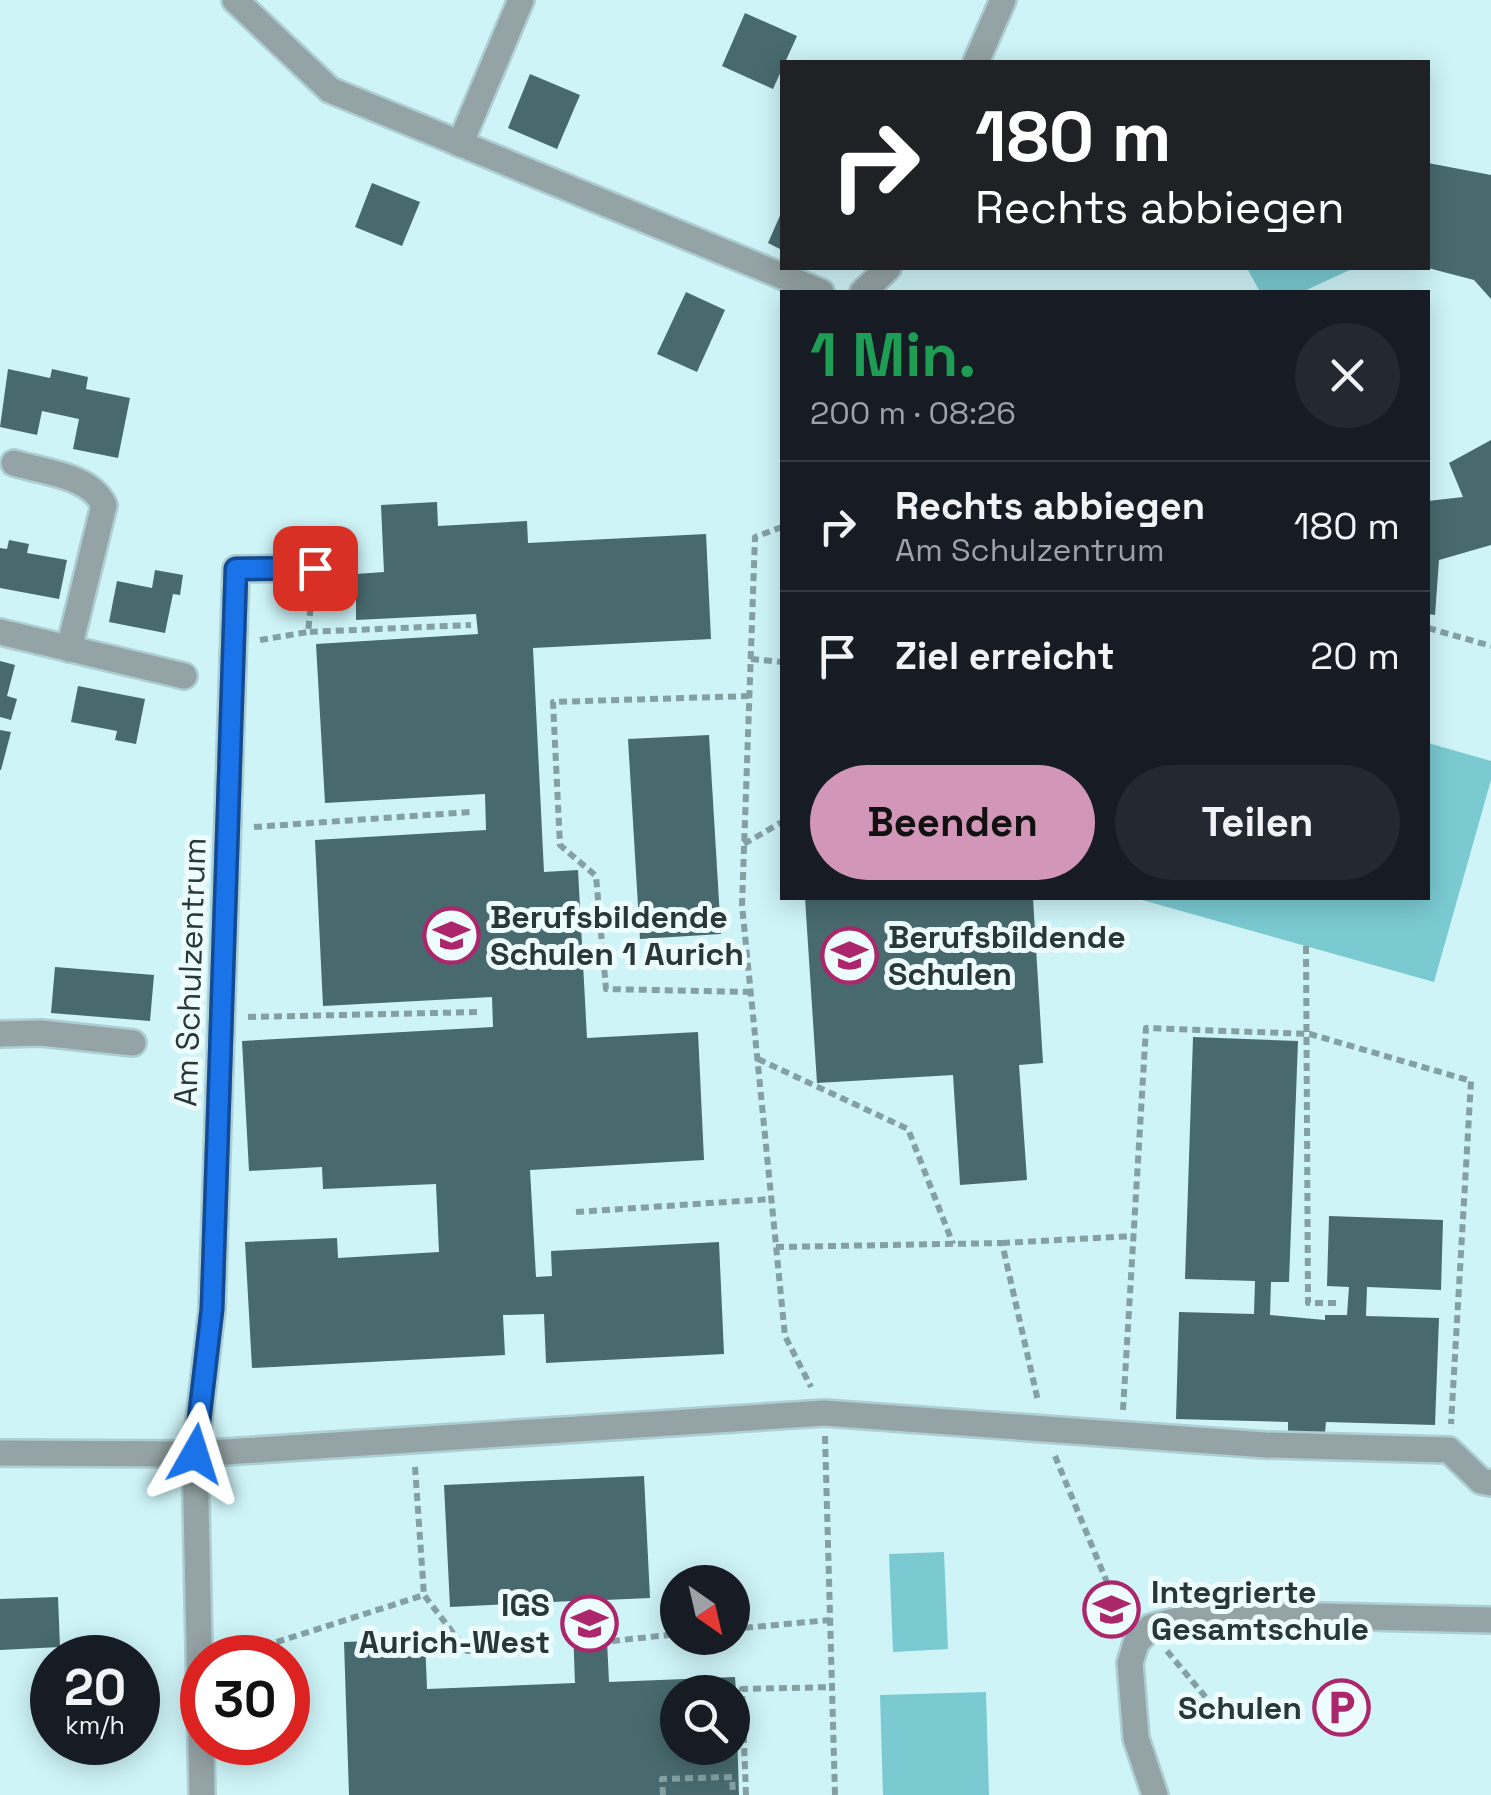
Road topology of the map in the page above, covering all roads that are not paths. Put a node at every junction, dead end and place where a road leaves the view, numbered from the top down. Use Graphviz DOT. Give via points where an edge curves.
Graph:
graph roads {
  1 [pos="236,0"];
  2 [pos="521,0"];
  3 [pos="1003,0"];
  4 [pos="977,60"];
  5 [pos="460,144"];
  6 [pos="886,270"];
  7 [pos="816,290"];
  8 [pos="865,290"];
  9 [pos="14,464"];
  10 [pos="315,568"];
  11 [pos="0,632"];
  12 [pos="69,649"];
  13 [pos="184,676"];
  14 [pos="0,1034"];
  15 [pos="133,1043"];
  16 [pos="0,1452"];
  17 [pos="195,1454"];
  18 [pos="1491,1482"];
  19 [pos="1491,1620"];
  20 [pos="202,1795"];
  21 [pos="1156,1795"];
  1 -- 5 [label="street" via="330,90"];
  2 -- 5 [label="street"];
  3 -- 4 [label="street"];
  5 -- 7 [label="street"];
  6 -- 8 [label="street"];
  9 -- 12 [label="street" via="84,483 104,505"];
  10 -- 17 [label="street, Am Schulzentrum" via="236,569 212,1309"];
  11 -- 12 [label="street"];
  12 -- 13 [label="street"];
  14 -- 15 [label="street"];
  16 -- 17 [label="street"];
  17 -- 18 [label="street" via="824,1413 1266,1445 1449,1450 1481,1481"];
  17 -- 20 [label="street, Am Schulzentrum"];
  19 -- 21 [label="street" via="1322,1616 1178,1620 1148,1628 1130,1662 1136,1738"];
}
